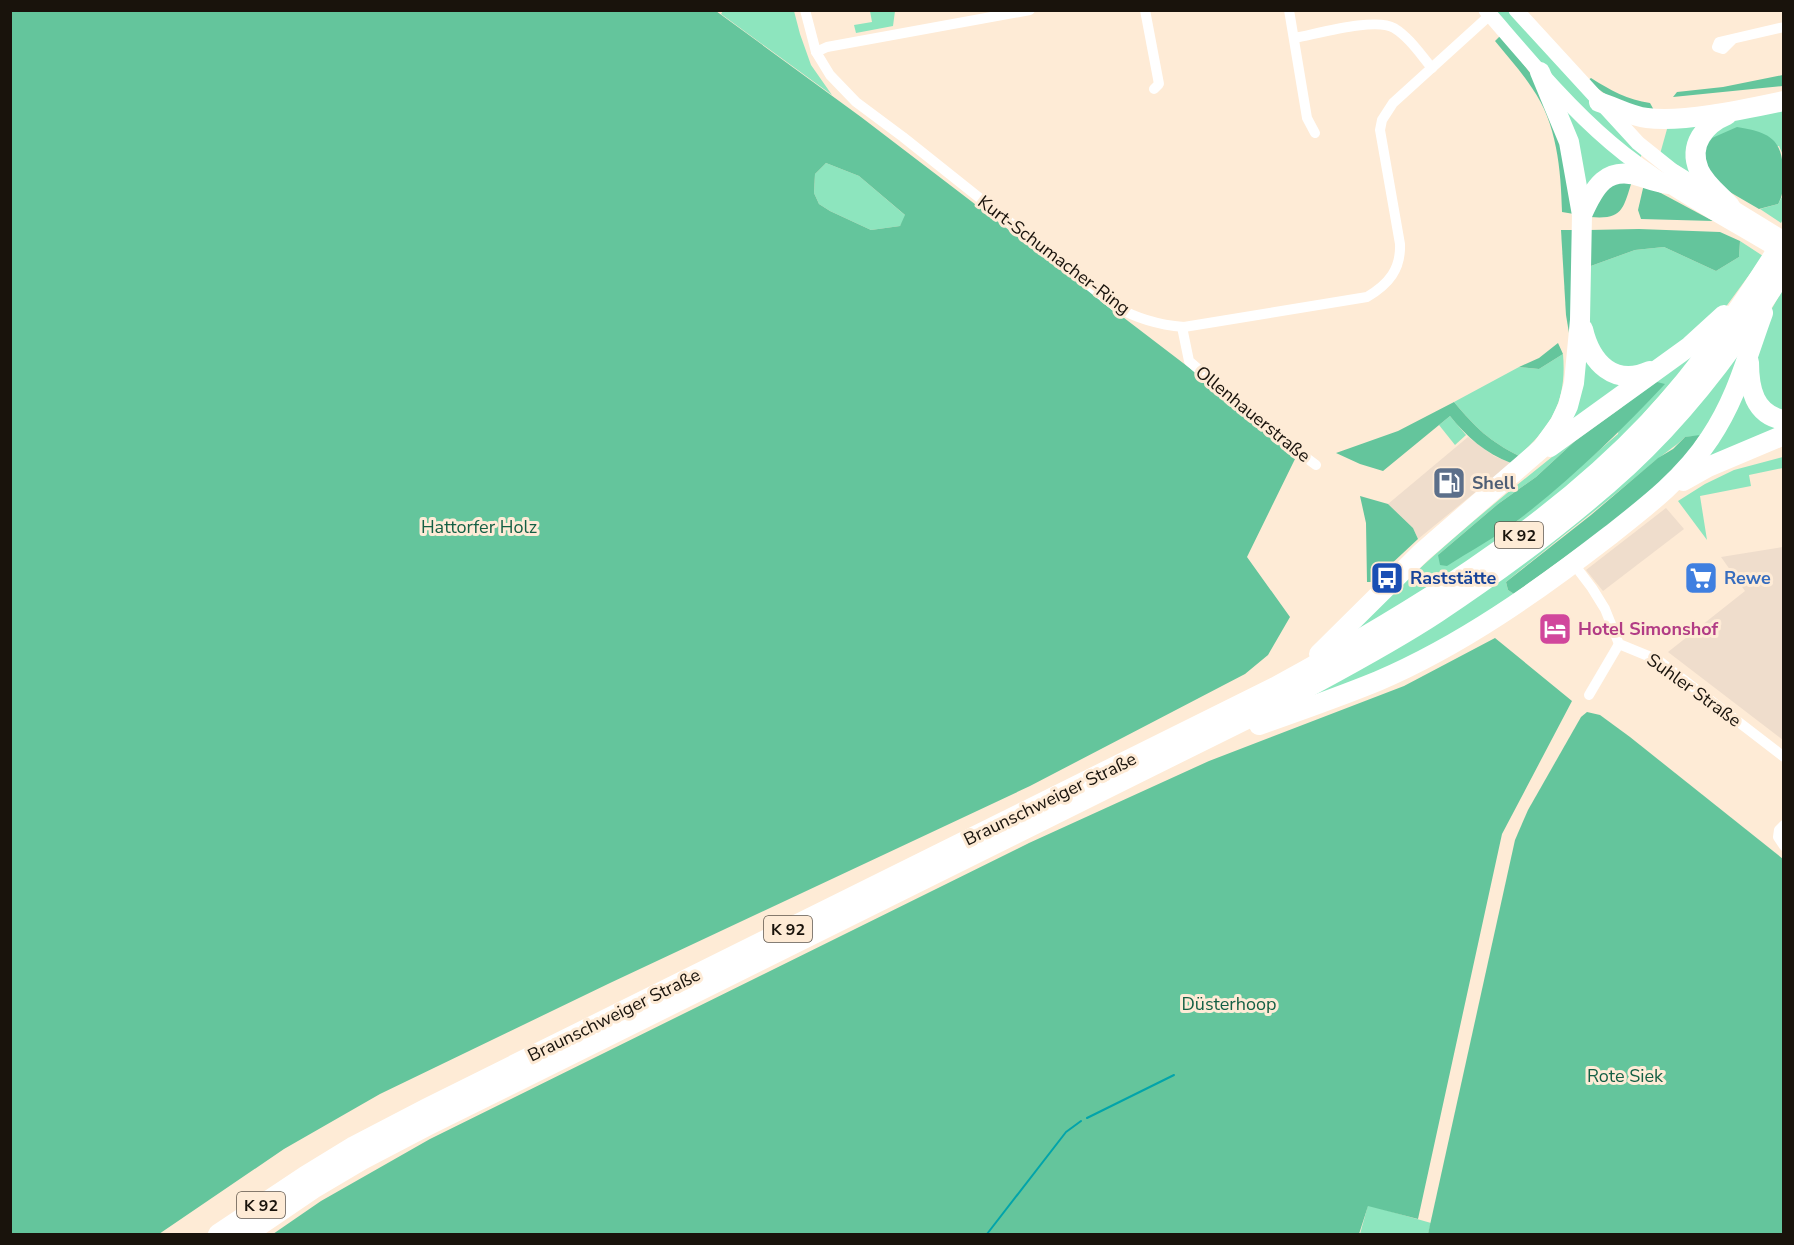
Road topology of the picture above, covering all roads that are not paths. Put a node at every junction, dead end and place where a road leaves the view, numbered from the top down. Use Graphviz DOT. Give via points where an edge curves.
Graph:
graph roads {
  1 [pos="805,10"];
  2 [pos="1030,10"];
  3 [pos="1145,10"];
  4 [pos="1289,10"];
  5 [pos="1516,10"];
  6 [pos="1488,13"];
  7 [pos="1784,27"];
  8 [pos="1294,38"];
  9 [pos="1732,40"];
  10 [pos="816,52"];
  11 [pos="1432,68"];
  12 [pos="1540,72"];
  13 [pos="1154,89"];
  14 [pos="1599,102"];
  15 [pos="1778,104"];
  16 [pos="1738,110"];
  17 [pos="1315,133"];
  18 [pos="1631,167"];
  19 [pos="1658,175"];
  20 [pos="1730,206"];
  21 [pos="1582,223"];
  22 [pos="1749,226"];
  23 [pos="1784,239"];
  24 [pos="1784,254"];
  25 [pos="1773,276"];
  26 [pos="1581,320"];
  27 [pos="1182,327"];
  28 [pos="1749,356"];
  29 [pos="1664,365"];
  30 [pos="1784,420"];
  31 [pos="1784,435"];
  32 [pos="1316,465"];
  33 [pos="1522,468"];
  34 [pos="1667,489"];
  35 [pos="1573,563"];
  36 [pos="1619,644"];
  37 [pos="1275,687"];
  38 [pos="1589,695"];
  39 [pos="1188,749"];
  40 [pos="1784,757"];
  41 [pos="1784,825"];
  42 [pos="1784,846"];
  43 [pos="218,1234"];
  44 [pos="247,1234"];
  1 -- 10 [label="street, Kurt-Schumacher-Ring"];
  2 -- 10 [label="street"];
  3 -- 13 [label="street" via="1159,84"];
  4 -- 8 [label="street"];
  5 -- 14 [label="street"];
  6 -- 11 [label="street, Kurt-Schumacher-Ring"];
  6 -- 12 [label="street"];
  7 -- 9 [label="street"];
  8 -- 11 [label="street" via="1383,24 1402,34"];
  8 -- 17 [label="street" via="1307,118"];
  10 -- 27 [label="street, Kurt-Schumacher-Ring" via="830,75 856,102 1115,306 1132,316"];
  11 -- 27 [label="street, Kurt-Schumacher-Ring" via="1393,103 1382,120 1381,141 1400,244 1400,256 1390,280 1367,297"];
  12 -- 18 [label="street"];
  12 -- 21 [label="highway" via="1569,142"];
  14 -- 16 [label="highway" via="1645,118 1670,119"];
  14 -- 19 [label="street" via="1638,143"];
  15 -- 16 [label="highway"];
  16 -- 20 [label="highway" via="1711,123 1696,151 1703,177"];
  18 -- 19 [label="highway"];
  18 -- 21 [label="highway" via="1598,184"];
  19 -- 20 [label="street"];
  19 -- 22 [label="street"];
  20 -- 22 [label="street"];
  21 -- 26 [label="highway"];
  22 -- 23 [label="street"];
  22 -- 24 [label="street"];
  23 -- 25 [label="highway, Braunschweiger Straße / K 92"];
  25 -- 28 [label="highway"];
  25 -- 29 [label="highway"];
  25 -- 37 [label="highway, Braunschweiger Straße / K 92" via="1681,386 1618,454 1574,492 1428,599"];
  25 -- 39 [label="highway, Braunschweiger Straße / K 92" via="1733,345 1663,431 1628,466 1524,551 1366,656"];
  26 -- 29 [label="highway" via="1592,356 1611,372 1628,376"];
  26 -- 33 [label="highway" via="1568,406 1542,448"];
  27 -- 32 [label="street, Ollenhauerstraße" via="1189,361"];
  28 -- 30 [label="highway" via="1749,382 1758,406"];
  28 -- 34 [label="highway" via="1719,424"];
  29 -- 33 [label="highway"];
  31 -- 34 [label="highway"];
  33 -- 37 [label="highway" via="1421,553 1326,649"];
  34 -- 35 [label="highway"];
  35 -- 36 [label="street" via="1605,609"];
  35 -- 39 [label="highway" via="1501,614 1380,680"];
  36 -- 38 [label="street"];
  36 -- 40 [label="street, Suhler Straße" via="1658,660"];
  37 -- 43 [label="highway, Braunschweiger Straße / K 92" via="427,1108 354,1146"];
  39 -- 44 [label="highway, Braunschweiger Straße / K 92" via="429,1125 313,1189"];
  41 -- 42 [label="street" via="1778,837"];
}
